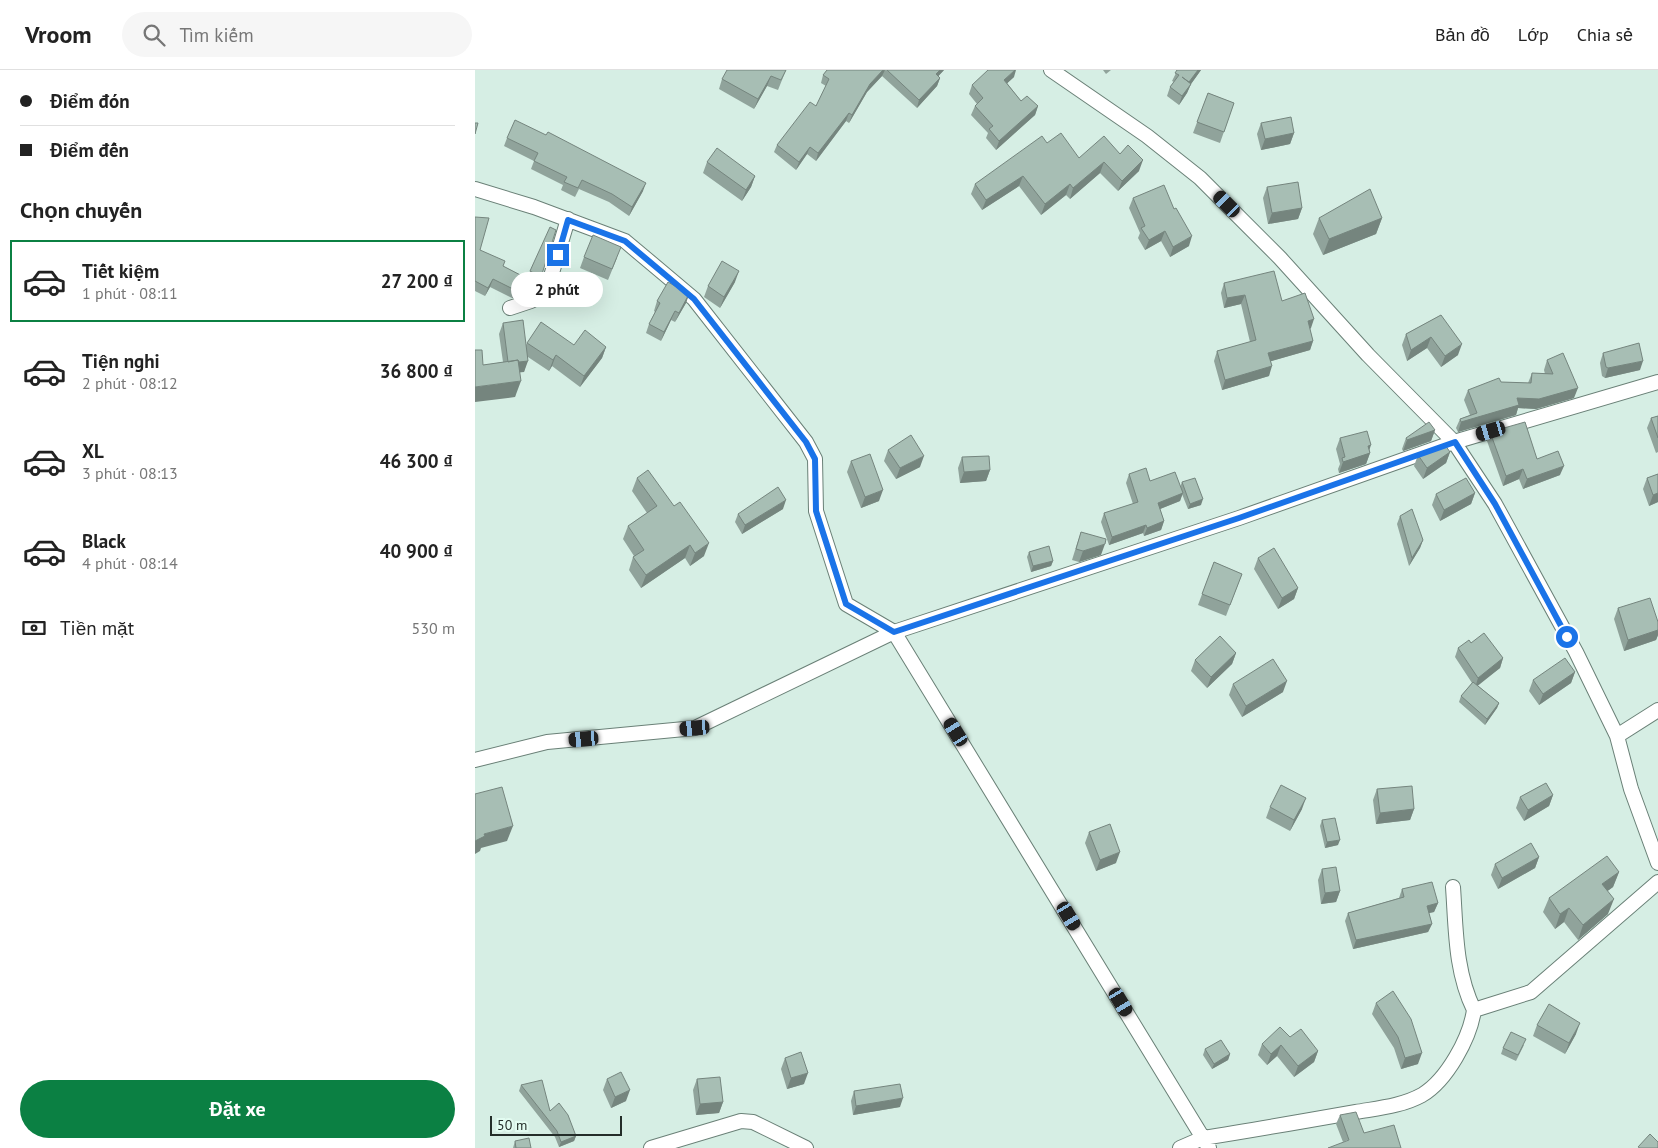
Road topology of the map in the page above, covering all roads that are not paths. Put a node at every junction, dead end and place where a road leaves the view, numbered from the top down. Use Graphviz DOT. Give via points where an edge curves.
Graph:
graph roads {
  1 [pos="1051,70"];
  2 [pos="475,189"];
  3 [pos="568,220"];
  4 [pos="511,308"];
  5 [pos="1658,382"];
  6 [pos="1455,442"];
  7 [pos="894,632"];
  8 [pos="1658,710"];
  9 [pos="1617,736"];
  10 [pos="475,760"];
  11 [pos="1658,863"];
  12 [pos="1658,882"];
  13 [pos="1453,887"];
  14 [pos="1474,1010"];
  15 [pos="1206,1143"];
  16 [pos="651,1148"];
  17 [pos="806,1148"];
  18 [pos="1180,1148"];
  1 -- 6 [label="street" via="1147,136 1200,178"];
  2 -- 3 [label="street"];
  3 -- 4 [label="street" via="546,293"];
  3 -- 7 [label="street" via="625,241 694,299 806,442 815,459 816,511 846,604"];
  5 -- 6 [label="street"];
  6 -- 7 [label="street" via="1239,518"];
  6 -- 9 [label="street" via="1504,520 1576,652"];
  7 -- 10 [label="street" via="695,728 547,742"];
  7 -- 15 [label="street"];
  8 -- 9 [label="street"];
  9 -- 11 [label="street" via="1631,789"];
  12 -- 14 [label="street" via="1531,992"];
  13 -- 14 [label="street" via="1461,976"];
  14 -- 15 [label="street" via="1465,1042 1439,1080 1422,1094 1387,1108"];
  15 -- 18 [label="street"];
  16 -- 17 [label="street" via="741,1122 753,1122"];
}
